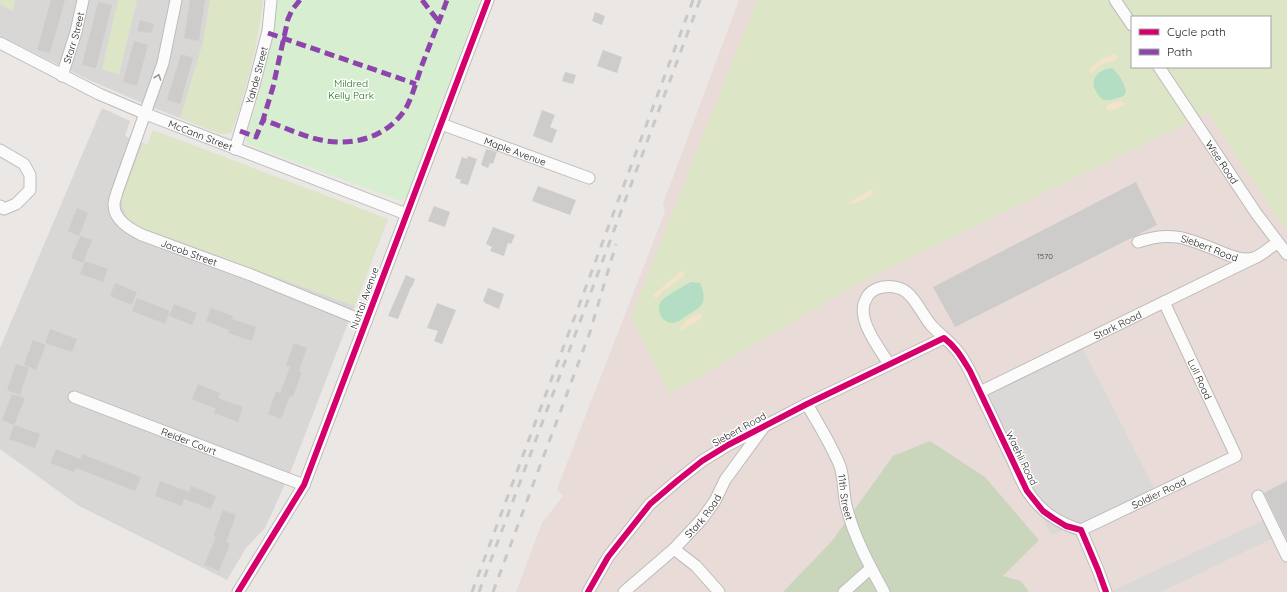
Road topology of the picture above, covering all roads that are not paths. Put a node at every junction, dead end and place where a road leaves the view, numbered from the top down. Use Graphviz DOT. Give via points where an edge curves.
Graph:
graph roads {
  1 [pos="83,0"];
  2 [pos="176,0"];
  3 [pos="271,0"];
  4 [pos="488,0"];
  5 [pos="1116,0"];
  6 [pos="1131,23"];
  7 [pos="0,43"];
  8 [pos="1160,68"];
  9 [pos="62,76"];
  10 [pos="146,114"];
  11 [pos="441,124"];
  12 [pos="235,149"];
  13 [pos="0,150"];
  14 [pos="589,178"];
  15 [pos="2,207"];
  16 [pos="406,214"];
  17 [pos="1138,242"];
  18 [pos="1277,242"];
  19 [pos="1287,254"];
  20 [pos="1254,258"];
  21 [pos="1164,302"];
  22 [pos="366,322"];
  23 [pos="944,338"];
  24 [pos="889,364"];
  25 [pos="980,392"];
  26 [pos="74,397"];
  27 [pos="807,404"];
  28 [pos="764,426"];
  29 [pos="1236,456"];
  30 [pos="304,485"];
  31 [pos="1258,496"];
  32 [pos="1080,530"];
  33 [pos="674,549"];
  34 [pos="1287,556"];
  35 [pos="871,568"];
  36 [pos="238,592"];
  37 [pos="588,592"];
  38 [pos="624,592"];
  39 [pos="719,592"];
  40 [pos="844,592"];
  41 [pos="884,592"];
  42 [pos="1106,592"];
  1 -- 9 [label="street, Starr Street"];
  10 -- 2 [label="street, Jacob Street, one-way" via="163,63"];
  3 -- 12 [label="street, Yahde Street" via="268,33"];
  4 -- 11 [label="street, Nuttal Avenue"];
  5 -- 6 [label="street"];
  7 -- 9 [label="street, McCann Street"];
  8 -- 18 [label="street, Wise Road"];
  9 -- 10 [label="street, McCann Street"];
  10 -- 12 [label="street, McCann Street"];
  10 -- 22 [label="street, Jacob Street" via="114,205 123,224 142,235 251,275"];
  11 -- 14 [label="street, Maple Avenue"];
  11 -- 16 [label="street, Nuttal Avenue"];
  12 -- 16 [label="street, McCann Street"];
  13 -- 15 [label="street" via="24,164 30,174 30,190 16,204"];
  16 -- 22 [label="street, Nuttal Avenue"];
  17 -- 20 [label="street, Siebert Road" via="1163,235 1181,237 1231,256 1242,259"];
  18 -- 19 [label="street, Wise Road"];
  18 -- 20 [label="street"];
  20 -- 21 [label="street, Stark Road"];
  21 -- 25 [label="street, Stark Road"];
  21 -- 29 [label="street, Lull Road"];
  22 -- 30 [label="street, Nuttal Avenue"];
  23 -- 24 [label="street, Siebert Road"];
  23 -- 24 [label="street, Waehli Road" via="904,289 893,286 871,292 862,307 863,315"];
  23 -- 25 [label="street, Waehli Road" via="961,356"];
  24 -- 27 [label="street, Siebert Road"];
  25 -- 32 [label="street, Waehli Road" via="1030,496 1053,518 1066,526"];
  26 -- 30 [label="street, Reider Court"];
  27 -- 28 [label="street, Siebert Road"];
  27 -- 35 [label="street, 11th Street" via="840,468 846,505"];
  28 -- 33 [label="street, Stark Road" via="729,474 702,519"];
  28 -- 37 [label="street, Siebert Road" via="702,461 650,504 608,557"];
  29 -- 32 [label="street, Soldier Road"];
  30 -- 36 [label="street, Nuttal Avenue"];
  31 -- 34 [label="street"];
  32 -- 42 [label="street"];
  33 -- 38 [label="street, Stark Road"];
  33 -- 39 [label="street" via="696,566"];
  35 -- 40 [label="street"];
  35 -- 41 [label="street, 11th Street"];
}
